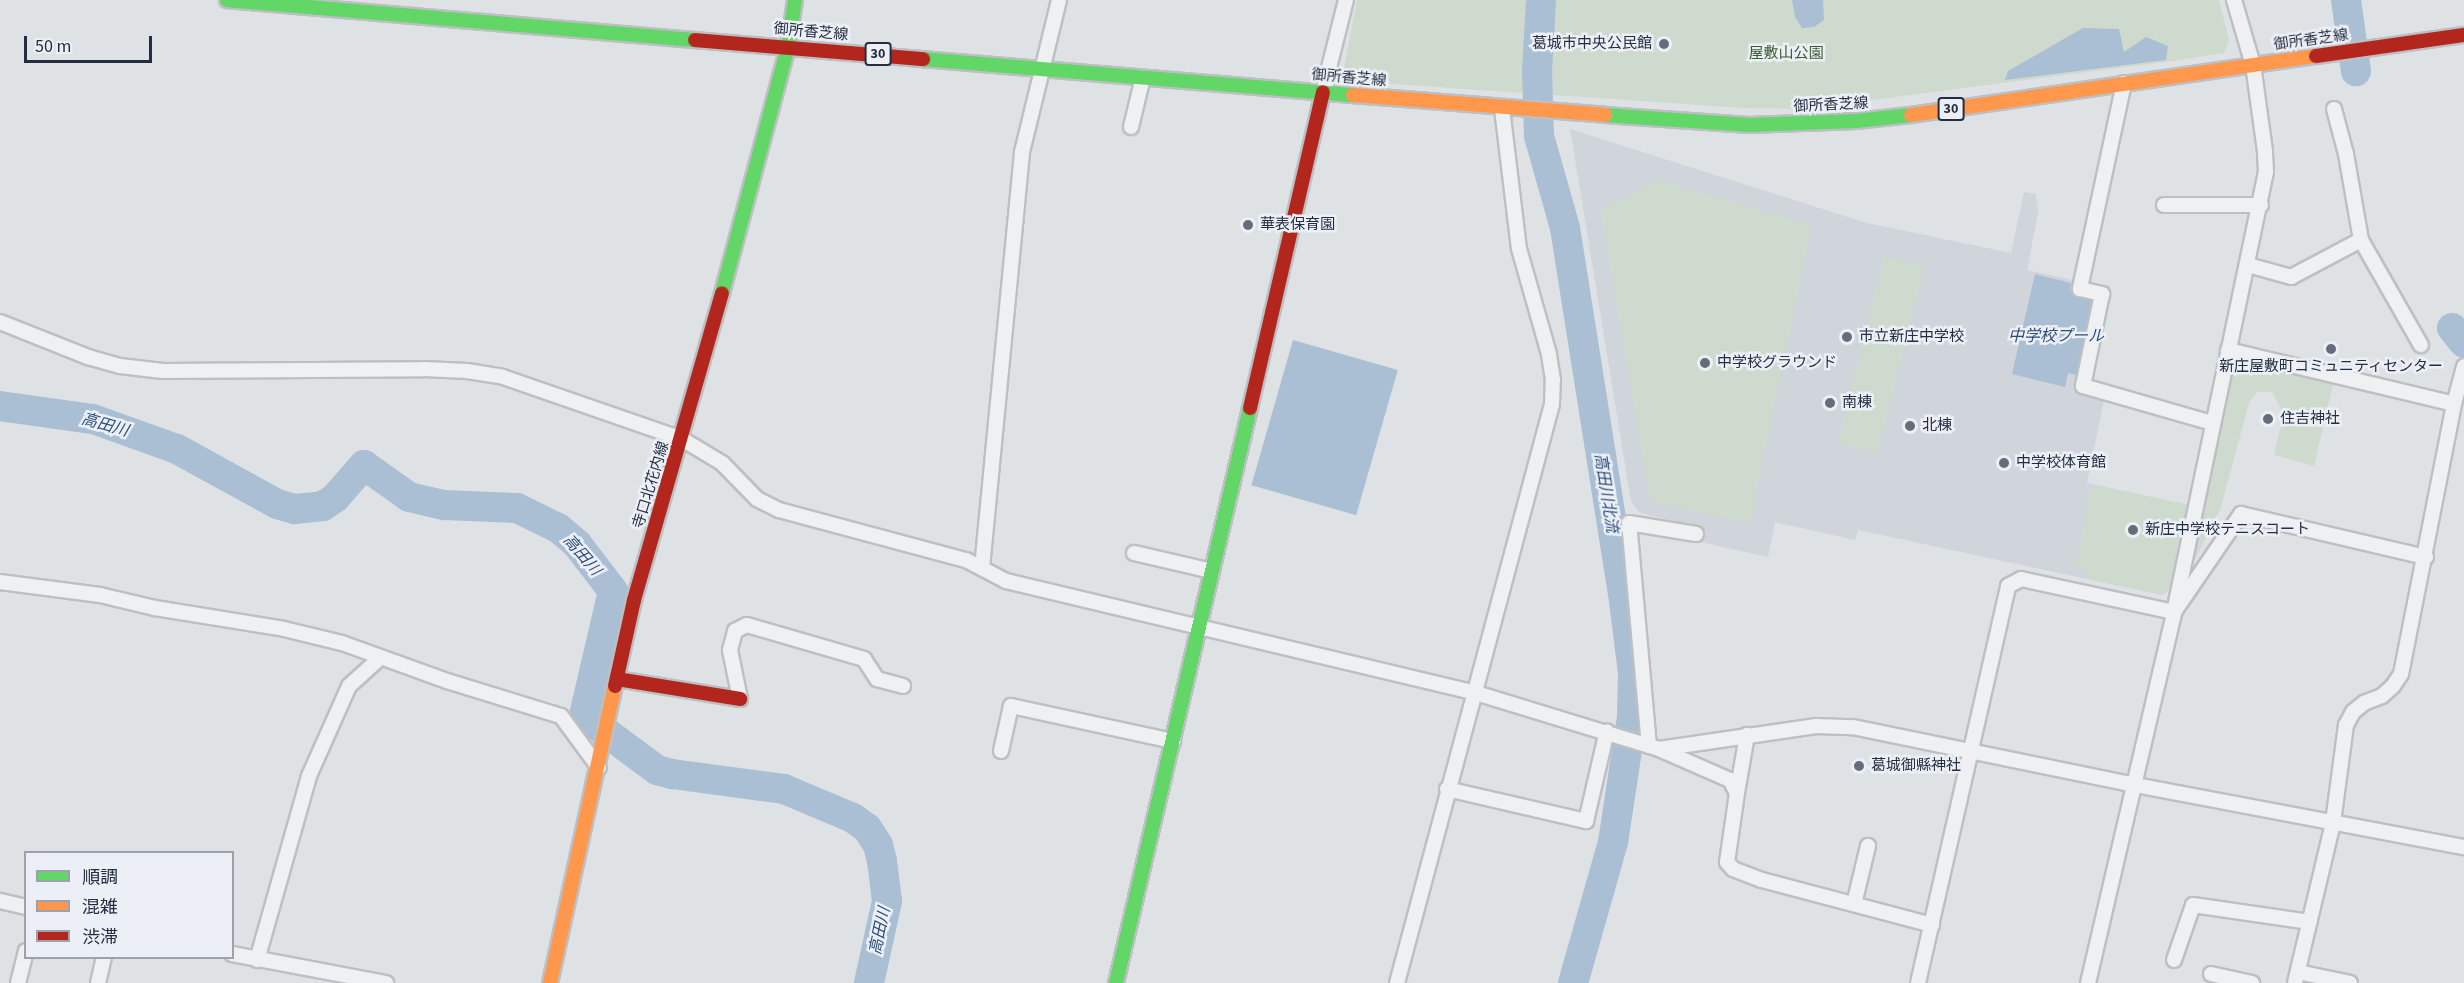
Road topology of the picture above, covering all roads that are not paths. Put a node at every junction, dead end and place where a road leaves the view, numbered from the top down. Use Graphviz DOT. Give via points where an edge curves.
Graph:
graph roads {
  1 [pos="227,0"];
  2 [pos="795,0"];
  3 [pos="1059,0"];
  4 [pos="1346,0"];
  5 [pos="2234,0"];
  6 [pos="2464,36"];
  7 [pos="788,46"];
  8 [pos="2253,65"];
  9 [pos="1042,68"];
  10 [pos="1143,77"];
  11 [pos="2124,82"];
  12 [pos="1323,92"];
  13 [pos="1502,108"];
  14 [pos="2334,109"];
  15 [pos="1131,127"];
  16 [pos="2164,205"];
  17 [pos="2260,205"];
  18 [pos="2361,240"];
  19 [pos="2248,265"];
  20 [pos="0,322"];
  21 [pos="2421,345"];
  22 [pos="2228,350"];
  23 [pos="2464,366"];
  24 [pos="2454,404"];
  25 [pos="2212,423"];
  26 [pos="682,439"];
  27 [pos="1696,534"];
  28 [pos="1134,553"];
  29 [pos="2426,557"];
  30 [pos="982,568"];
  31 [pos="1212,571"];
  32 [pos="0,582"];
  33 [pos="2174,612"];
  34 [pos="1199,626"];
  35 [pos="380,658"];
  36 [pos="617,679"];
  37 [pos="903,686"];
  38 [pos="1476,693"];
  39 [pos="740,699"];
  40 [pos="1607,732"];
  41 [pos="1747,735"];
  42 [pos="1173,741"];
  43 [pos="1650,746"];
  44 [pos="1001,751"];
  45 [pos="1972,753"];
  46 [pos="599,768"];
  47 [pos="2135,785"];
  48 [pos="1447,789"];
  49 [pos="1737,793"];
  50 [pos="2333,823"];
  51 [pos="1868,846"];
  52 [pos="2464,847"];
  53 [pos="0,901"];
  54 [pos="1854,904"];
  55 [pos="24,907"];
  56 [pos="2310,922"];
  57 [pos="1932,925"];
  58 [pos="234,954"];
  59 [pos="24,959"];
  60 [pos="104,959"];
  61 [pos="257,960"];
  62 [pos="2174,960"];
  63 [pos="2211,974"];
  64 [pos="2296,977"];
  65 [pos="380,982"];
  66 [pos="18,983"];
  67 [pos="98,983"];
  68 [pos="550,983"];
  69 [pos="1116,983"];
  70 [pos="1396,983"];
  71 [pos="1918,983"];
  72 [pos="2088,983"];
  73 [pos="2252,983"];
  74 [pos="2350,983"];
  1 -- 7 [label="main road, 御所香芝線 / 30"];
  2 -- 7 [label="main road, 寺口北花内線"];
  3 -- 9 [label="street"];
  4 -- 12 [label="street"];
  5 -- 8 [label="street"];
  6 -- 8 [label="main road, 御所香芝線 / 30"];
  7 -- 9 [label="main road, 御所香芝線 / 30"];
  7 -- 26 [label="main road, 寺口北花内線"];
  8 -- 11 [label="main road, 御所香芝線 / 30"];
  8 -- 17 [label="street" via="2265,150"];
  9 -- 10 [label="main road, 御所香芝線 / 30"];
  9 -- 30 [label="street" via="1018,179"];
  10 -- 12 [label="main road, 御所香芝線 / 30"];
  10 -- 15 [label="street"];
  11 -- 13 [label="main road, 御所香芝線 / 30" via="1833,123 1726,124"];
  11 -- 25 [label="street" via="2080,289 2102,294 2083,386"];
  12 -- 13 [label="main road, 御所香芝線 / 30"];
  12 -- 31 [label="main road"];
  13 -- 38 [label="street" via="1519,249 1549,354 1552,404"];
  14 -- 18 [label="street"];
  16 -- 17 [label="street"];
  17 -- 19 [label="street"];
  18 -- 19 [label="street" via="2291,277"];
  18 -- 21 [label="street"];
  19 -- 22 [label="street"];
  20 -- 26 [label="street" via="120,366 163,370 467,370 544,389"];
  22 -- 24 [label="street"];
  22 -- 25 [label="street"];
  23 -- 24 [label="street"];
  24 -- 29 [label="street"];
  25 -- 33 [label="street"];
  26 -- 30 [label="street" via="722,463 766,506"];
  26 -- 36 [label="main road, 寺口北花内線" via="634,600"];
  27 -- 43 [label="street" via="1629,522"];
  28 -- 31 [label="street"];
  29 -- 33 [label="street" via="2241,514"];
  29 -- 50 [label="street" via="2401,674 2382,696 2353,712 2346,725"];
  30 -- 34 [label="street" via="1006,581"];
  31 -- 34 [label="main road"];
  32 -- 35 [label="street" via="100,595 284,629 342,643"];
  33 -- 45 [label="street" via="2021,579 2008,586"];
  33 -- 47 [label="street"];
  34 -- 38 [label="street"];
  34 -- 42 [label="main road"];
  35 -- 46 [label="street" via="561,716"];
  35 -- 61 [label="street" via="349,686 309,776"];
  36 -- 39 [label="main road"];
  36 -- 46 [label="main road, 寺口北花内線"];
  37 -- 39 [label="street" via="877,679 864,659 747,625 735,632 730,650"];
  38 -- 40 [label="street"];
  38 -- 48 [label="street"];
  40 -- 43 [label="street"];
  40 -- 48 [label="street" via="1586,821"];
  41 -- 43 [label="street"];
  41 -- 45 [label="street" via="1816,726 1853,727"];
  41 -- 49 [label="street"];
  42 -- 44 [label="street" via="1011,706"];
  42 -- 69 [label="main road"];
  43 -- 49 [label="street" via="1730,780"];
  45 -- 47 [label="street"];
  45 -- 57 [label="street"];
  46 -- 68 [label="main road, 寺口北花内線"];
  47 -- 50 [label="street"];
  47 -- 72 [label="street"];
  48 -- 70 [label="street"];
  49 -- 54 [label="street" via="1727,862 1733,869"];
  50 -- 52 [label="street"];
  50 -- 56 [label="street"];
  51 -- 54 [label="street"];
  53 -- 55 [label="street"];
  54 -- 57 [label="street"];
  56 -- 62 [label="street" via="2193,905"];
  56 -- 64 [label="street"];
  57 -- 71 [label="street"];
  58 -- 61 [label="street"];
  59 -- 66 [label="street"];
  60 -- 67 [label="street"];
  61 -- 65 [label="street"];
  63 -- 73 [label="street"];
  64 -- 74 [label="street"];
}
